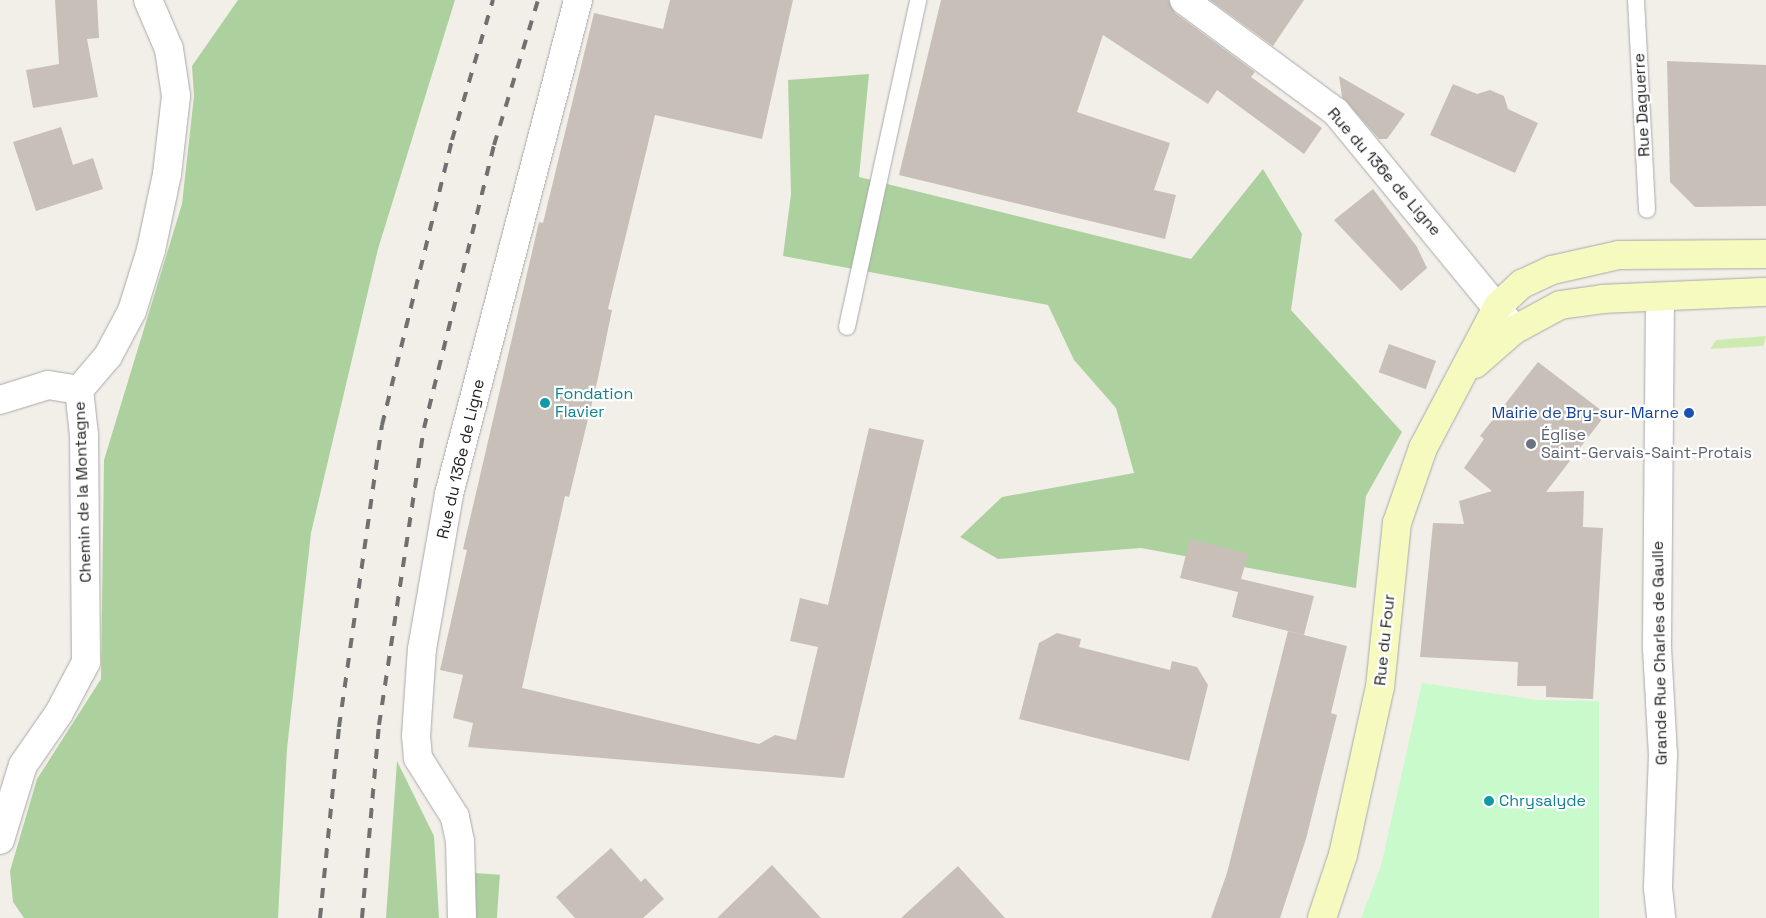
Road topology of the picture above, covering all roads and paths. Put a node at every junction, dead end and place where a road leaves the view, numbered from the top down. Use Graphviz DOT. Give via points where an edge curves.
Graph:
graph roads {
  1 [pos="148,0"];
  2 [pos="578,0"];
  3 [pos="918,0"];
  4 [pos="1184,0"];
  5 [pos="1636,0"];
  6 [pos="1647,210"];
  7 [pos="1766,254"];
  8 [pos="1691,257"];
  9 [pos="1766,292"];
  10 [pos="1660,298"];
  11 [pos="1498,306"];
  12 [pos="847,327"];
  13 [pos="1514,330"];
  14 [pos="1466,372"];
  15 [pos="79,390"];
  16 [pos="0,400"];
  17 [pos="0,840"];
  18 [pos="462,918"];
  19 [pos="1322,918"];
  20 [pos="1661,918"];
  1 -- 15 [label="street, Chemin de la Montagne" via="169,49 176,96 167,174 151,250 132,311 108,356"];
  2 -- 18 [label="street, Rue du 136e de Ligne" via="449,494 422,649 416,736 418,758 455,817 460,841"];
  3 -- 12 [label="lane"];
  4 -- 11 [label="street, Rue du 136e de Ligne" via="1336,112"];
  5 -- 6 [label="lane, Rue Daguerre"];
  7 -- 8 [label="main road"];
  8 -- 10 [label="main road"];
  8 -- 11 [label="main road" via="1619,255 1552,270 1522,284"];
  9 -- 10 [label="main road"];
  10 -- 13 [label="main road" via="1604,299 1560,305"];
  10 -- 20 [label="street, Grande Rue Charles de Gaulle" via="1657,648 1663,755 1658,888"];
  11 -- 13 [label="street, Rue du 136e de Ligne"];
  11 -- 14 [label="main road, Rue du Four"];
  13 -- 14 [label="main road"];
  14 -- 19 [label="main road, Rue du Four" via="1423,448 1398,523 1380,687 1343,855"];
  15 -- 16 [label="street" via="48,385"];
  15 -- 17 [label="street, Chemin de la Montagne" via="84,435 86,662 60,713 23,765"];
}
